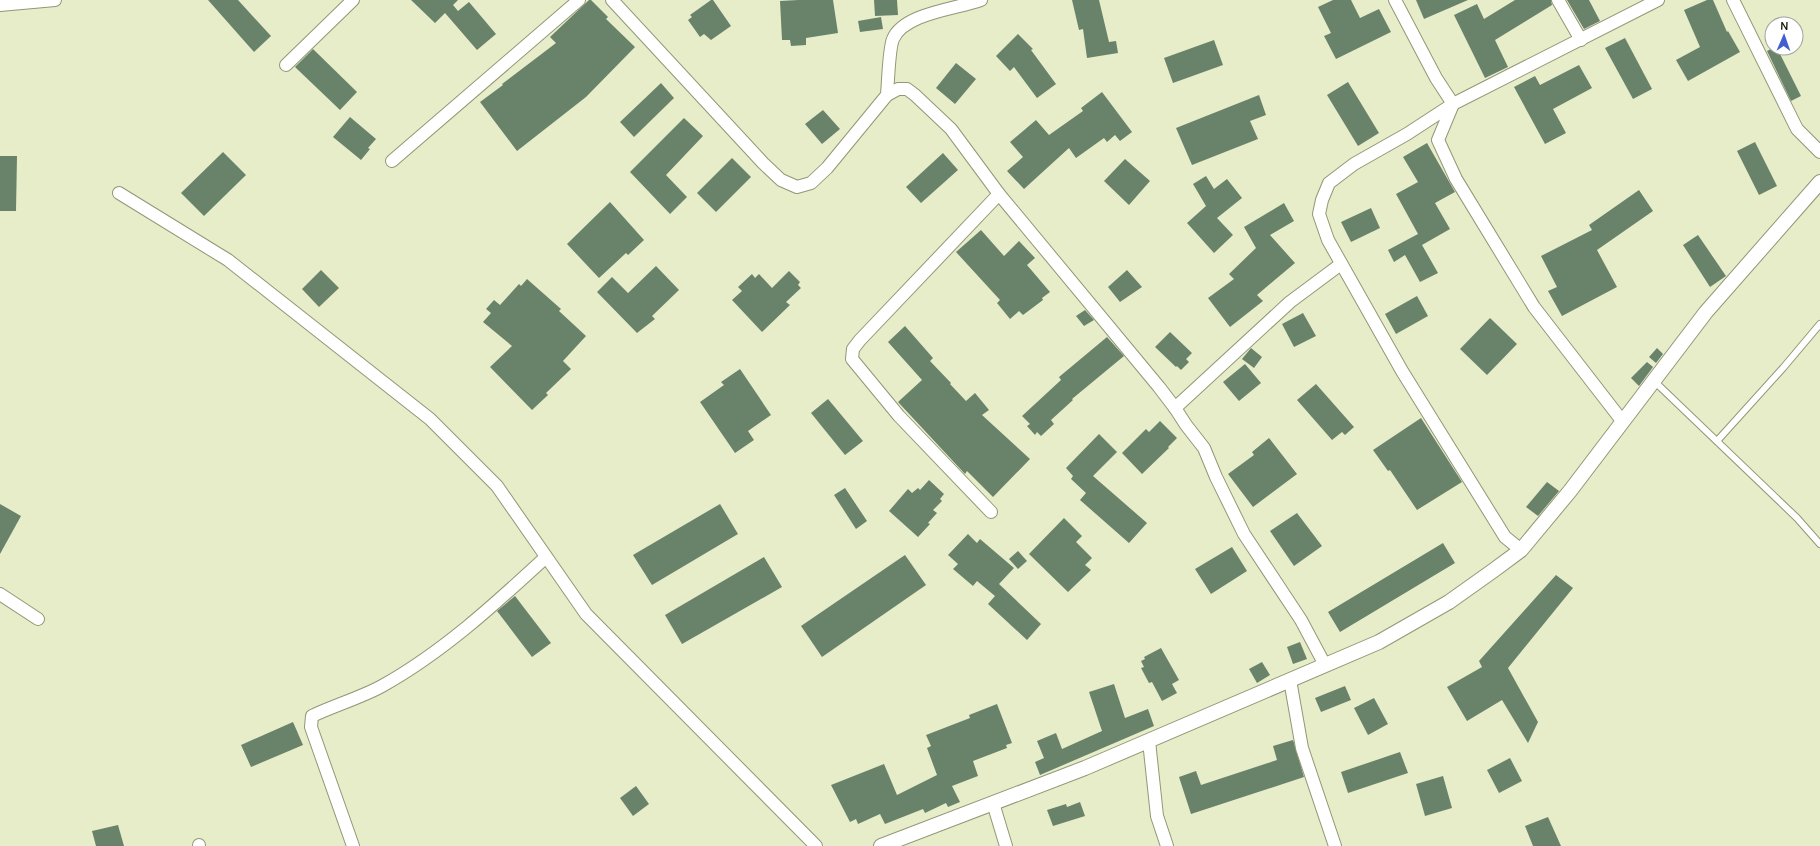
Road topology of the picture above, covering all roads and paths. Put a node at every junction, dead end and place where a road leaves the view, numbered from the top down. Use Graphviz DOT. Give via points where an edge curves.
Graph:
graph roads {
  1 [pos="55,0"];
  2 [pos="353,0"];
  3 [pos="578,0"];
  4 [pos="612,0"];
  5 [pos="981,0"];
  6 [pos="1395,0"];
  7 [pos="1558,0"];
  8 [pos="1658,0"];
  9 [pos="1733,0"];
  10 [pos="0,6"];
  11 [pos="1581,40"];
  12 [pos="286,65"];
  13 [pos="887,95"];
  14 [pos="1453,104"];
  15 [pos="1820,152"];
  16 [pos="392,161"];
  17 [pos="1820,182"];
  18 [pos="119,193"];
  19 [pos="1000,194"];
  20 [pos="1341,264"];
  21 [pos="1820,324"];
  22 [pos="1654,380"];
  23 [pos="1175,408"];
  24 [pos="1623,422"];
  25 [pos="1717,441"];
  26 [pos="991,512"];
  27 [pos="1820,544"];
  28 [pos="1520,550"];
  29 [pos="546,557"];
  30 [pos="0,594"];
  31 [pos="38,619"];
  32 [pos="1325,665"];
  33 [pos="1290,680"];
  34 [pos="1149,741"];
  35 [pos="993,803"];
  36 [pos="353,846"];
  37 [pos="816,846"];
  38 [pos="881,846"];
  39 [pos="1006,846"];
  40 [pos="1166,846"];
  41 [pos="1335,846"];
  1 -- 10 [label="street"];
  2 -- 12 [label="street"];
  3 -- 16 [label="street"];
  4 -- 13 [label="street" via="763,163 781,180 797,187 811,183 827,168"];
  5 -- 13 [label="street" via="911,21 898,31 892,40"];
  6 -- 14 [label="street" via="1436,78"];
  7 -- 11 [label="street"];
  8 -- 11 [label="street"];
  9 -- 15 [label="street" via="1797,129"];
  11 -- 14 [label="street"];
  13 -- 19 [label="street" via="898,89 907,89 915,94 951,129"];
  14 -- 20 [label="street" via="1354,164 1329,183 1319,214 1328,240"];
  14 -- 24 [label="street" via="1438,140 1456,179 1534,307"];
  17 -- 22 [label="street" via="1706,312"];
  18 -- 29 [label="street" via="228,260 430,419 497,486"];
  19 -- 23 [label="street"];
  19 -- 26 [label="street" via="860,340 853,349 852,359 899,416"];
  20 -- 23 [label="street" via="1290,302"];
  20 -- 28 [label="street" via="1402,371 1505,537"];
  21 -- 25 [label="lane"];
  22 -- 24 [label="street"];
  22 -- 25 [label="lane"];
  23 -- 32 [label="street" via="1204,448 1244,534 1301,620"];
  24 -- 28 [label="street"];
  25 -- 27 [label="lane" via="1797,518"];
  28 -- 32 [label="street" via="1449,602 1379,642"];
  29 -- 36 [label="street" via="501,598 415,666 380,687 312,716 311,727"];
  29 -- 37 [label="street" via="586,614"];
  30 -- 31 [label="street"];
  32 -- 33 [label="street"];
  33 -- 34 [label="street"];
  33 -- 41 [label="street" via="1302,748"];
  34 -- 35 [label="street"];
  34 -- 40 [label="street" via="1156,816"];
  35 -- 38 [label="street"];
  35 -- 39 [label="street"];
}
